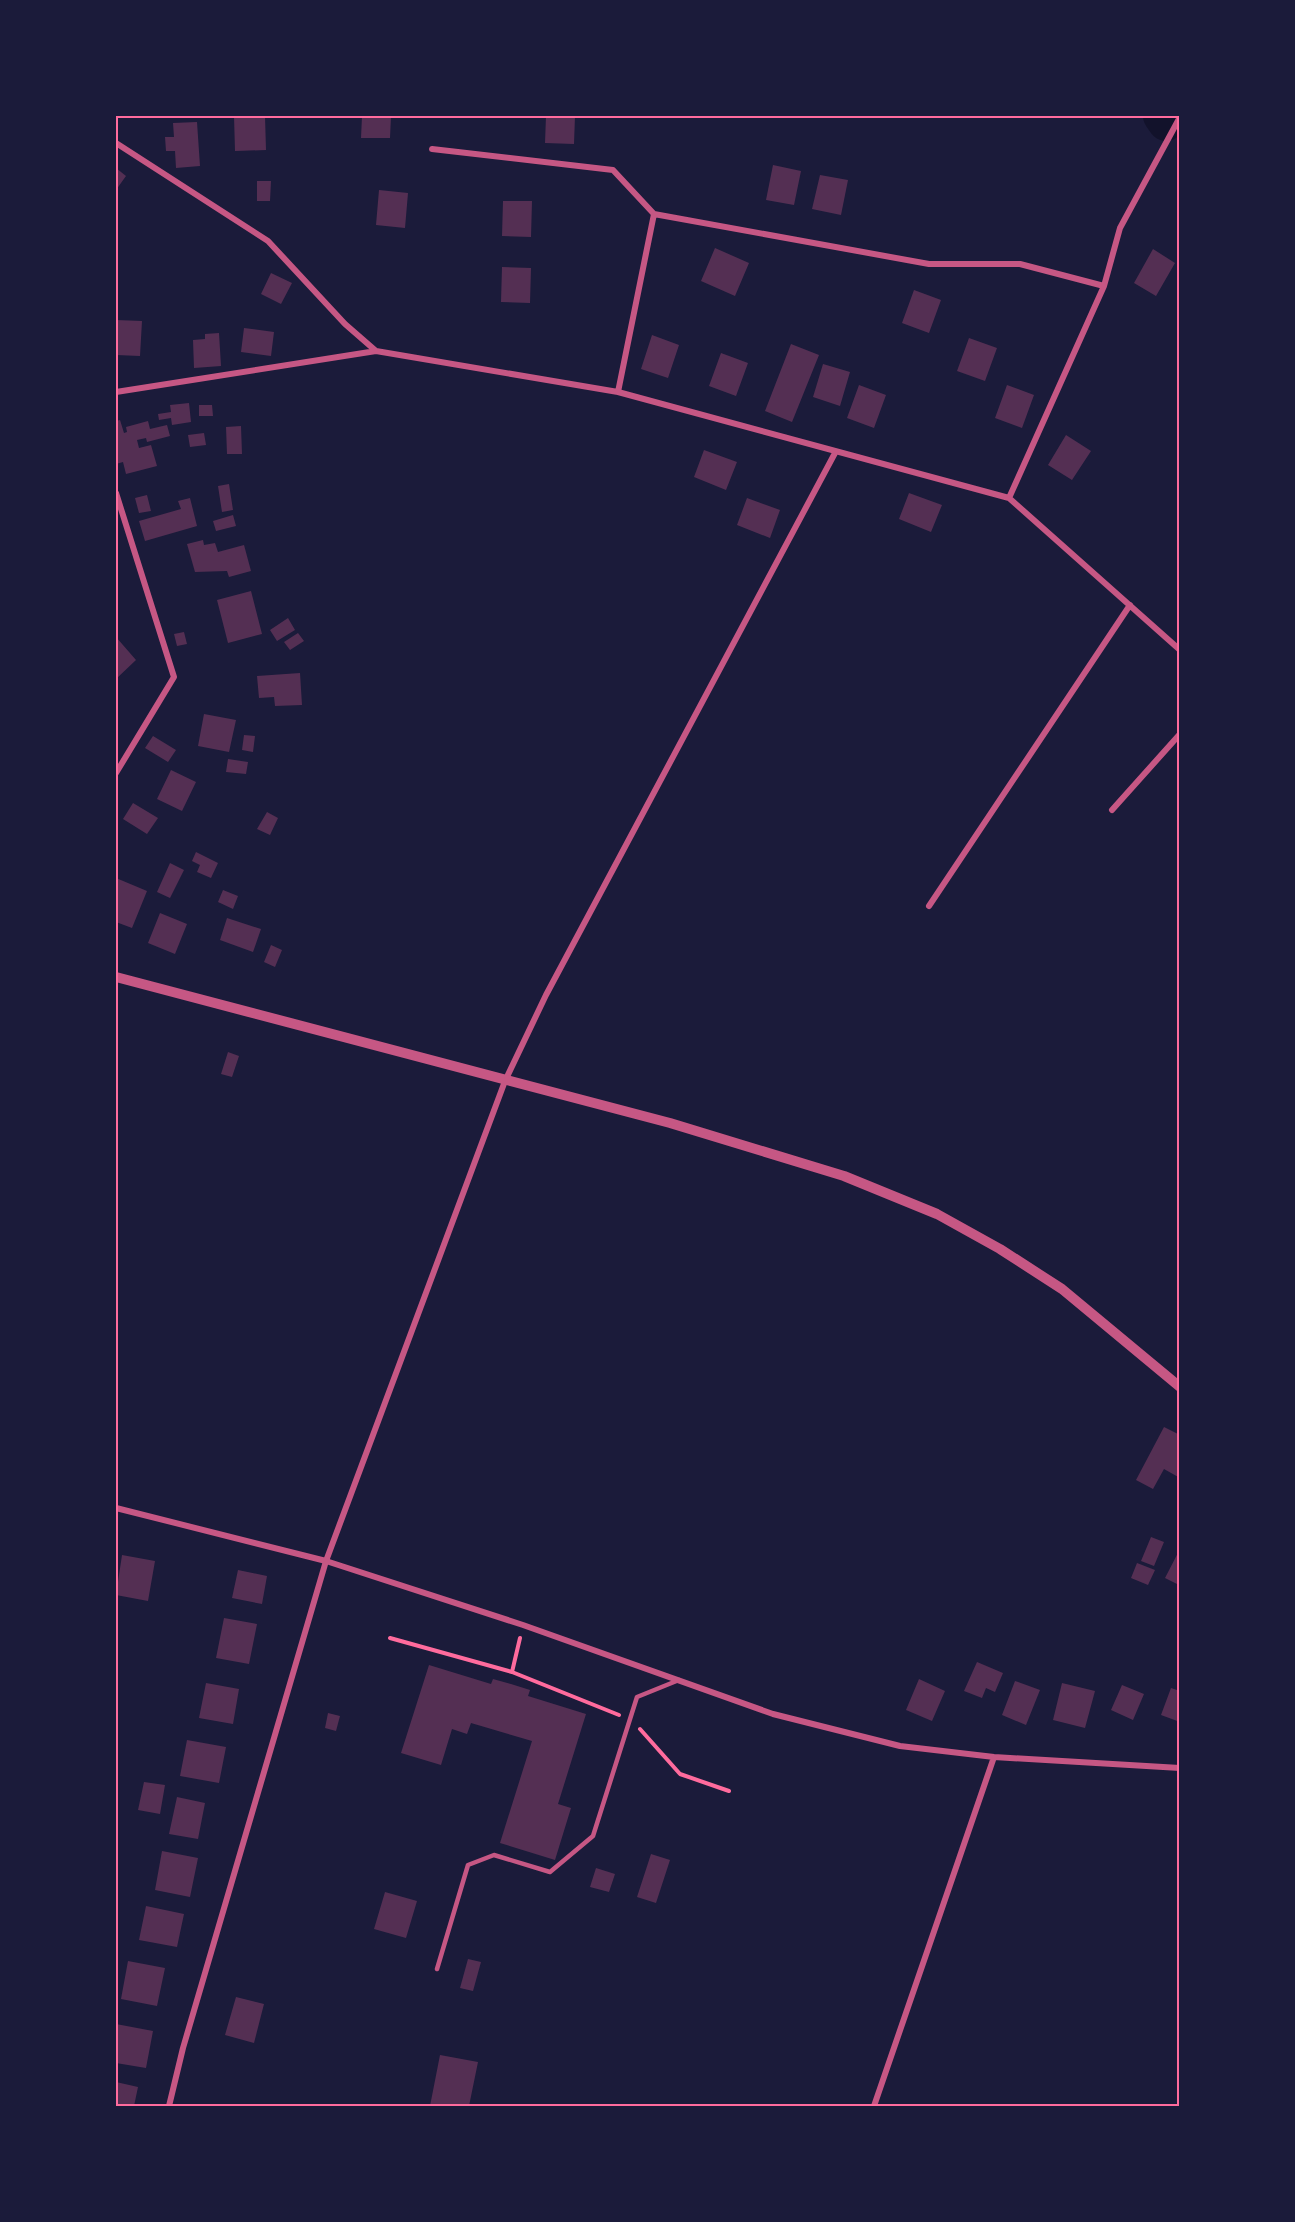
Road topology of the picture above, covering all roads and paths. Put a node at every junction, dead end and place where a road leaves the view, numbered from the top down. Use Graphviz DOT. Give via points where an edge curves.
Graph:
graph roads {
  1 [pos="1179,117"];
  2 [pos="116,143"];
  3 [pos="432,149"];
  4 [pos="654,214"];
  5 [pos="1104,286"];
  6 [pos="376,351"];
  7 [pos="116,392"];
  8 [pos="618,392"];
  9 [pos="834,453"];
  10 [pos="116,493"];
  11 [pos="1009,498"];
  12 [pos="1130,605"];
  13 [pos="1179,650"];
  14 [pos="1179,734"];
  15 [pos="116,773"];
  16 [pos="1112,810"];
  17 [pos="929,906"];
  18 [pos="116,977"];
  19 [pos="505,1081"];
  20 [pos="1179,1387"];
  21 [pos="116,1508"];
  22 [pos="326,1561"];
  23 [pos="523,1625"];
  24 [pos="390,1638"];
  25 [pos="512,1672"];
  26 [pos="679,1680"];
  27 [pos="630,1719"];
  28 [pos="994,1757"];
  29 [pos="1179,1768"];
  30 [pos="729,1791"];
  31 [pos="437,1969"];
  32 [pos="169,2106"];
  33 [pos="874,2106"];
  1 -- 5 [label="street" via="1120,228"];
  2 -- 6 [label="street" via="268,241 345,324"];
  3 -- 4 [label="street" via="613,170"];
  4 -- 5 [label="street" via="929,264 1020,264"];
  4 -- 8 [label="street"];
  5 -- 11 [label="street"];
  6 -- 7 [label="street"];
  6 -- 8 [label="street"];
  8 -- 9 [label="street"];
  9 -- 11 [label="street"];
  9 -- 19 [label="street" via="546,995"];
  10 -- 15 [label="street" via="174,677"];
  11 -- 12 [label="street"];
  12 -- 13 [label="street"];
  12 -- 17 [label="street"];
  14 -- 16 [label="street"];
  18 -- 19 [label="street"];
  19 -- 20 [label="street" via="670,1124 844,1176 937,1214 1062,1289"];
  19 -- 22 [label="street"];
  21 -- 22 [label="street"];
  22 -- 23 [label="street"];
  22 -- 32 [label="street"];
  23 -- 25 [label="path"];
  23 -- 26 [label="street"];
  24 -- 25 [label="path"];
  25 -- 27 [label="path"];
  26 -- 27 [label="lane" via="637,1697"];
  26 -- 28 [label="street" via="773,1714 900,1746"];
  27 -- 30 [label="path" via="680,1774"];
  27 -- 31 [label="lane" via="593,1836 550,1872 494,1855 468,1865"];
  28 -- 29 [label="street"];
  28 -- 33 [label="street"];
}
